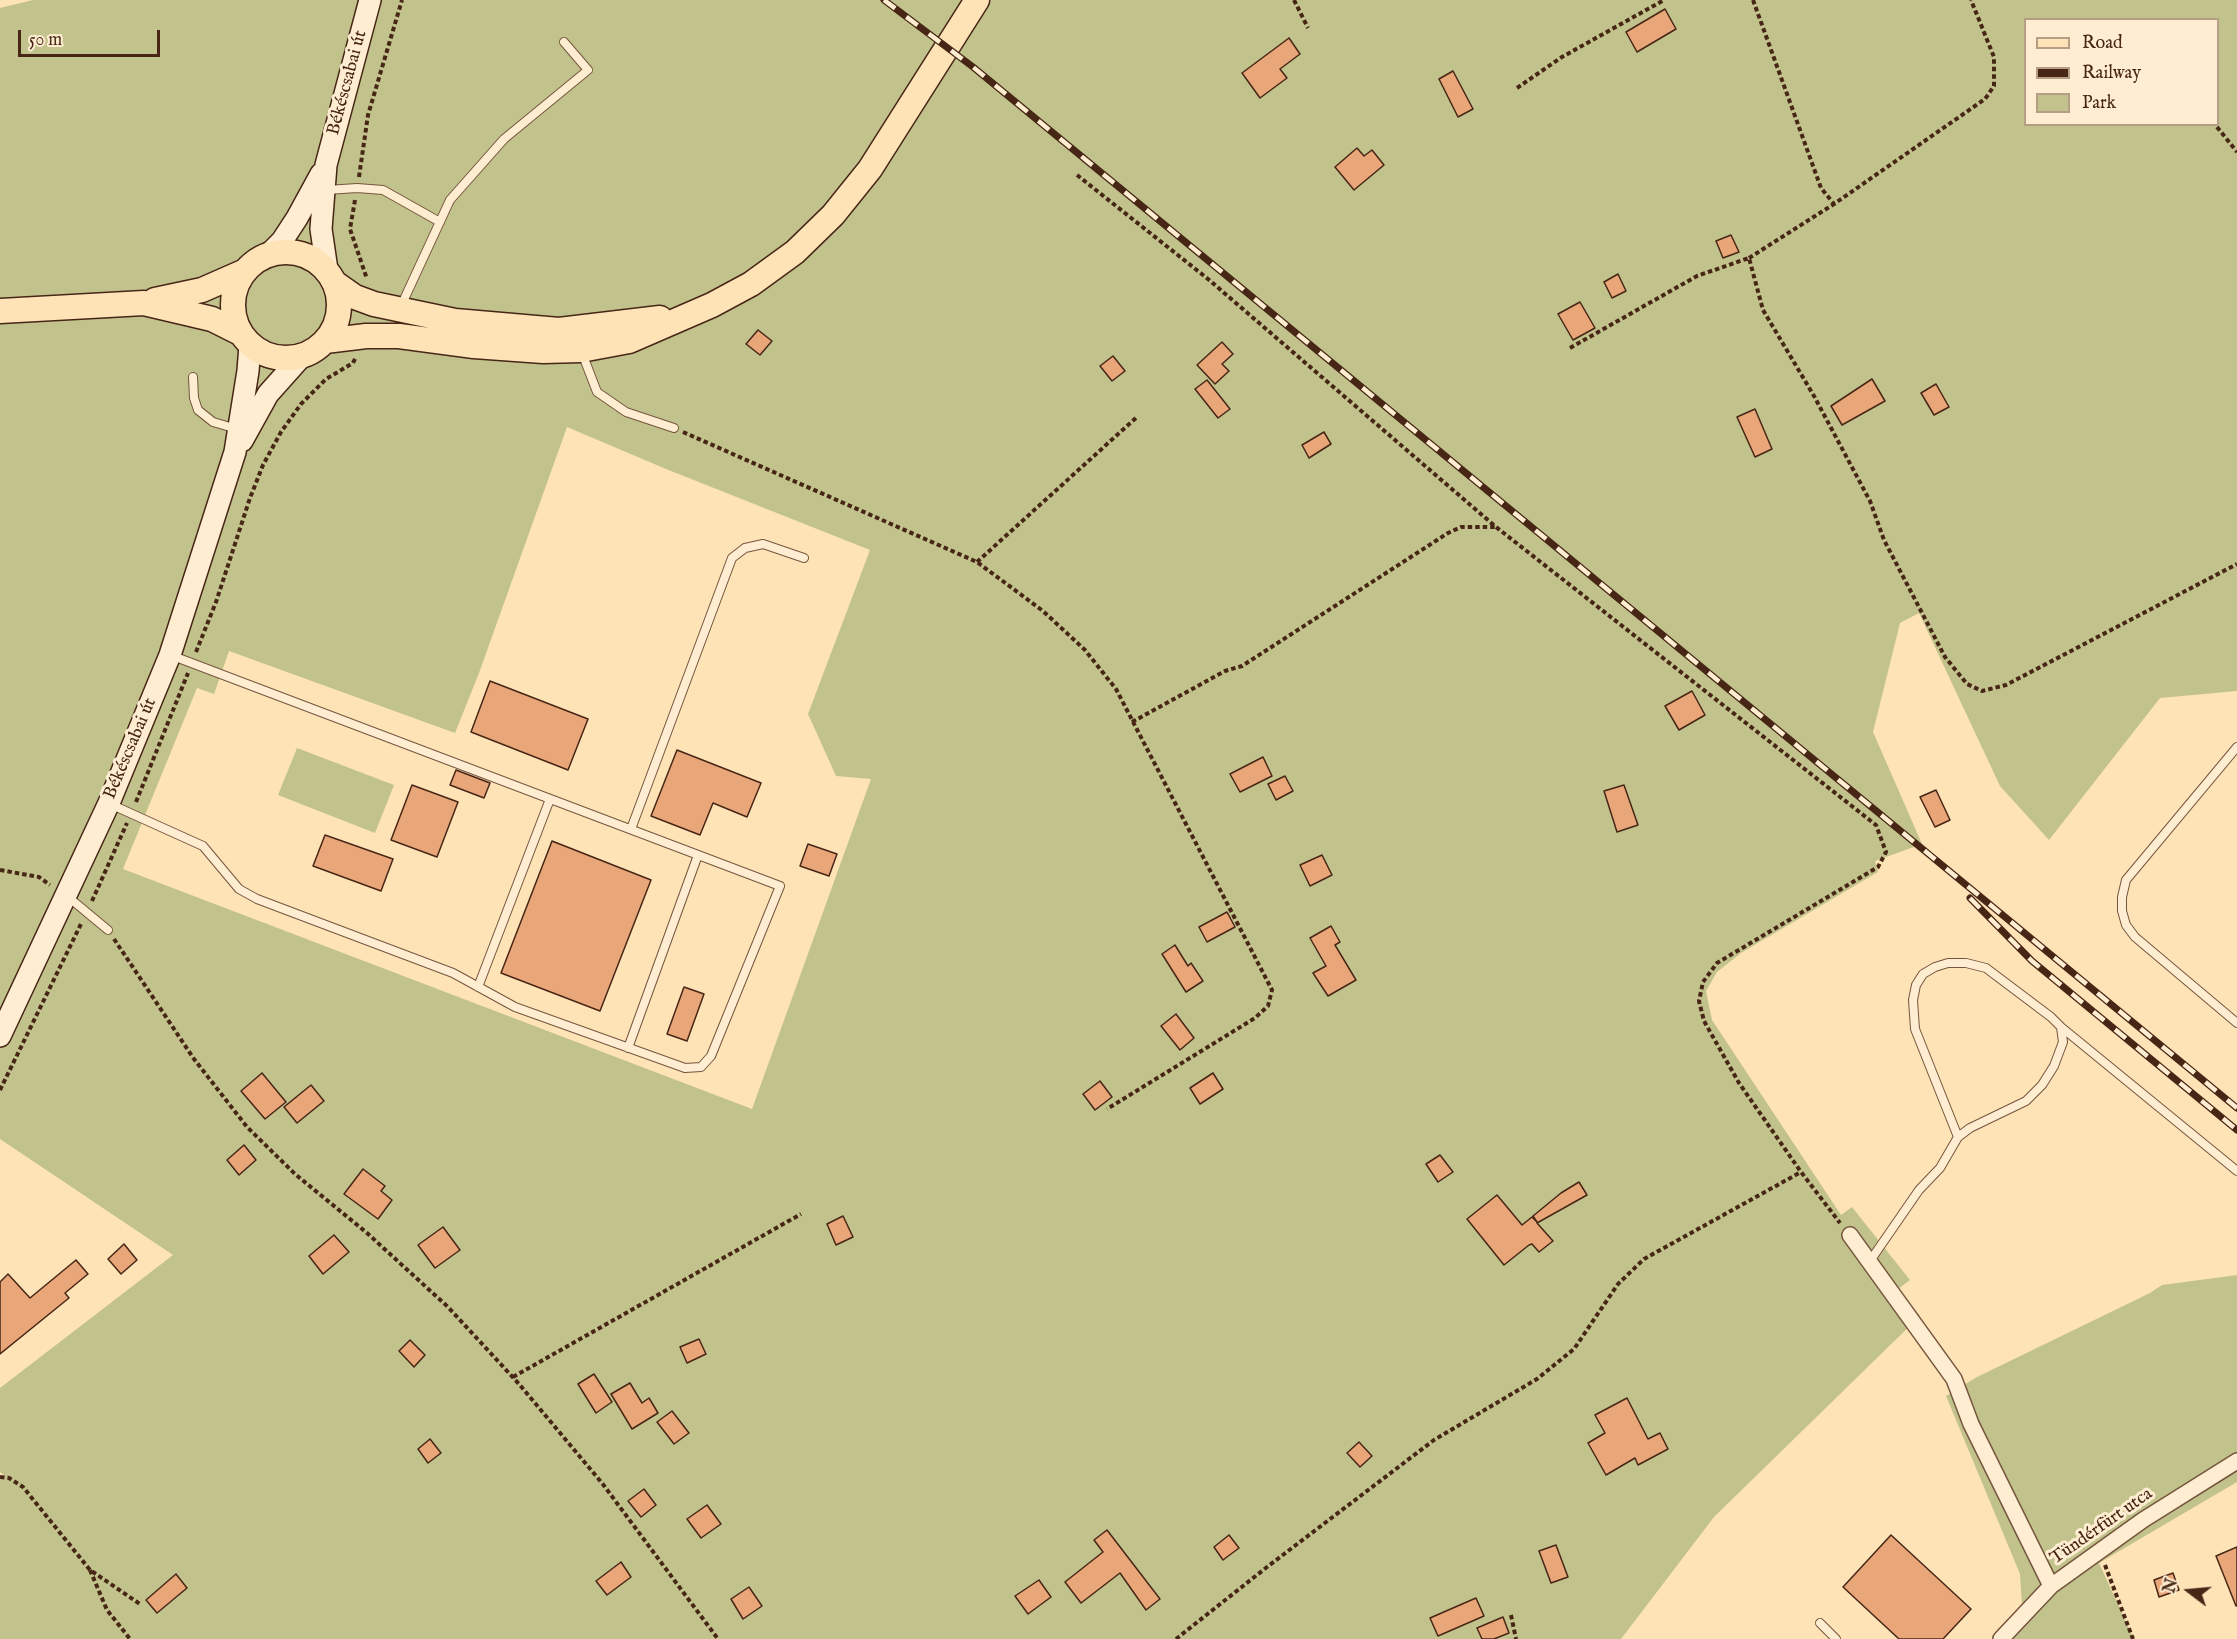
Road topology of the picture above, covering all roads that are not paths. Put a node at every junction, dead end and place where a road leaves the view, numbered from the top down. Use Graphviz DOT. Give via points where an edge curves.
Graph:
graph roads {
  1 [pos="370,0"];
  2 [pos="977,0"];
  3 [pos="564,42"];
  4 [pos="326,165"];
  5 [pos="324,190"];
  6 [pos="440,222"];
  7 [pos="269,254"];
  8 [pos="243,272"];
  9 [pos="331,277"];
  10 [pos="144,303"];
  11 [pos="399,310"];
  12 [pos="0,311"];
  13 [pos="689,314"];
  14 [pos="245,339"];
  15 [pos="325,341"];
  16 [pos="581,350"];
  17 [pos="301,357"];
  18 [pos="194,377"];
  19 [pos="674,428"];
  20 [pos="239,430"];
  21 [pos="236,452"];
  22 [pos="804,558"];
  23 [pos="170,655"];
  24 [pos="2237,747"];
  25 [pos="550,798"];
  26 [pos="109,803"];
  27 [pos="630,829"];
  28 [pos="698,855"];
  29 [pos="66,895"];
  30 [pos="108,930"];
  31 [pos="478,987"];
  32 [pos="2237,1023"];
  33 [pos="2061,1027"];
  34 [pos="0,1036"];
  35 [pos="627,1048"];
  36 [pos="1958,1137"];
  37 [pos="2237,1171"];
  38 [pos="1850,1235"];
  39 [pos="1870,1261"];
  40 [pos="2237,1461"];
  41 [pos="2051,1586"];
  42 [pos="1820,1623"];
  43 [pos="1836,1639"];
  44 [pos="2001,1639"];
  1 -- 4 [label="street, Békéscsabai út"];
  2 -- 13 [label="main road" via="870,169 833,215 795,252 751,284"];
  3 -- 6 [label="lane" via="588,70 504,139 450,200"];
  4 -- 5 [label="street, Békéscsabai út"];
  4 -- 7 [label="street, Békéscsabai út" via="297,218"];
  5 -- 6 [label="lane" via="383,190"];
  5 -- 9 [label="street, Békéscsabai út" via="321,229"];
  6 -- 11 [label="lane"];
  7 -- 8 [label="main road"];
  7 -- 9 [label="main road" via="301,253 315,260"];
  8 -- 10 [label="main road" via="202,290"];
  8 -- 14 [label="main road" via="232,302 234,318"];
  9 -- 11 [label="main road" via="355,297"];
  9 -- 15 [label="main road" via="339,298 339,314"];
  10 -- 12 [label="main road"];
  10 -- 14 [label="main road" via="212,319"];
  11 -- 13 [label="main road" via="455,321 559,330"];
  13 -- 16 [label="main road" via="629,341"];
  14 -- 17 [label="main road" via="272,357"];
  14 -- 20 [label="street, Békéscsabai út" via="248,371"];
  15 -- 16 [label="main road" via="399,336 474,346"];
  15 -- 17 [label="main road"];
  16 -- 19 [label="lane" via="597,392 626,412"];
  17 -- 21 [label="street, Békéscsabai út" via="268,394"];
  18 -- 20 [label="lane" via="198,410 213,422"];
  20 -- 21 [label="street, Békéscsabai út"];
  21 -- 23 [label="street, Békéscsabai út"];
  22 -- 27 [label="lane" via="763,544 746,548 732,558"];
  23 -- 25 [label="lane"];
  23 -- 26 [label="street, Békéscsabai út"];
  24 -- 32 [label="lane" via="2126,880 2122,911 2135,937"];
  25 -- 27 [label="lane"];
  25 -- 31 [label="lane"];
  26 -- 29 [label="street, Békéscsabai út"];
  26 -- 31 [label="lane" via="203,846 239,889 257,899 453,973"];
  27 -- 28 [label="lane"];
  28 -- 35 [label="lane"];
  28 -- 35 [label="lane" via="780,885 711,1056 701,1067 685,1068"];
  29 -- 30 [label="lane"];
  29 -- 34 [label="street, Békéscsabai út"];
  31 -- 35 [label="lane" via="515,1007"];
  33 -- 36 [label="lane" via="2063,1042 2042,1085 2026,1101"];
  33 -- 36 [label="lane" via="1986,968 1947,963 1923,974 1913,1000 1916,1029"];
  33 -- 37 [label="lane"];
  36 -- 39 [label="lane" via="1940,1168 1919,1190"];
  38 -- 39 [label="street"];
  39 -- 41 [label="street" via="1954,1379 1971,1424"];
  40 -- 41 [label="street, Tündérfürt utca" via="2099,1550"];
  41 -- 44 [label="street, Tündérfürt utca"];
  42 -- 43 [label="lane"];
}
